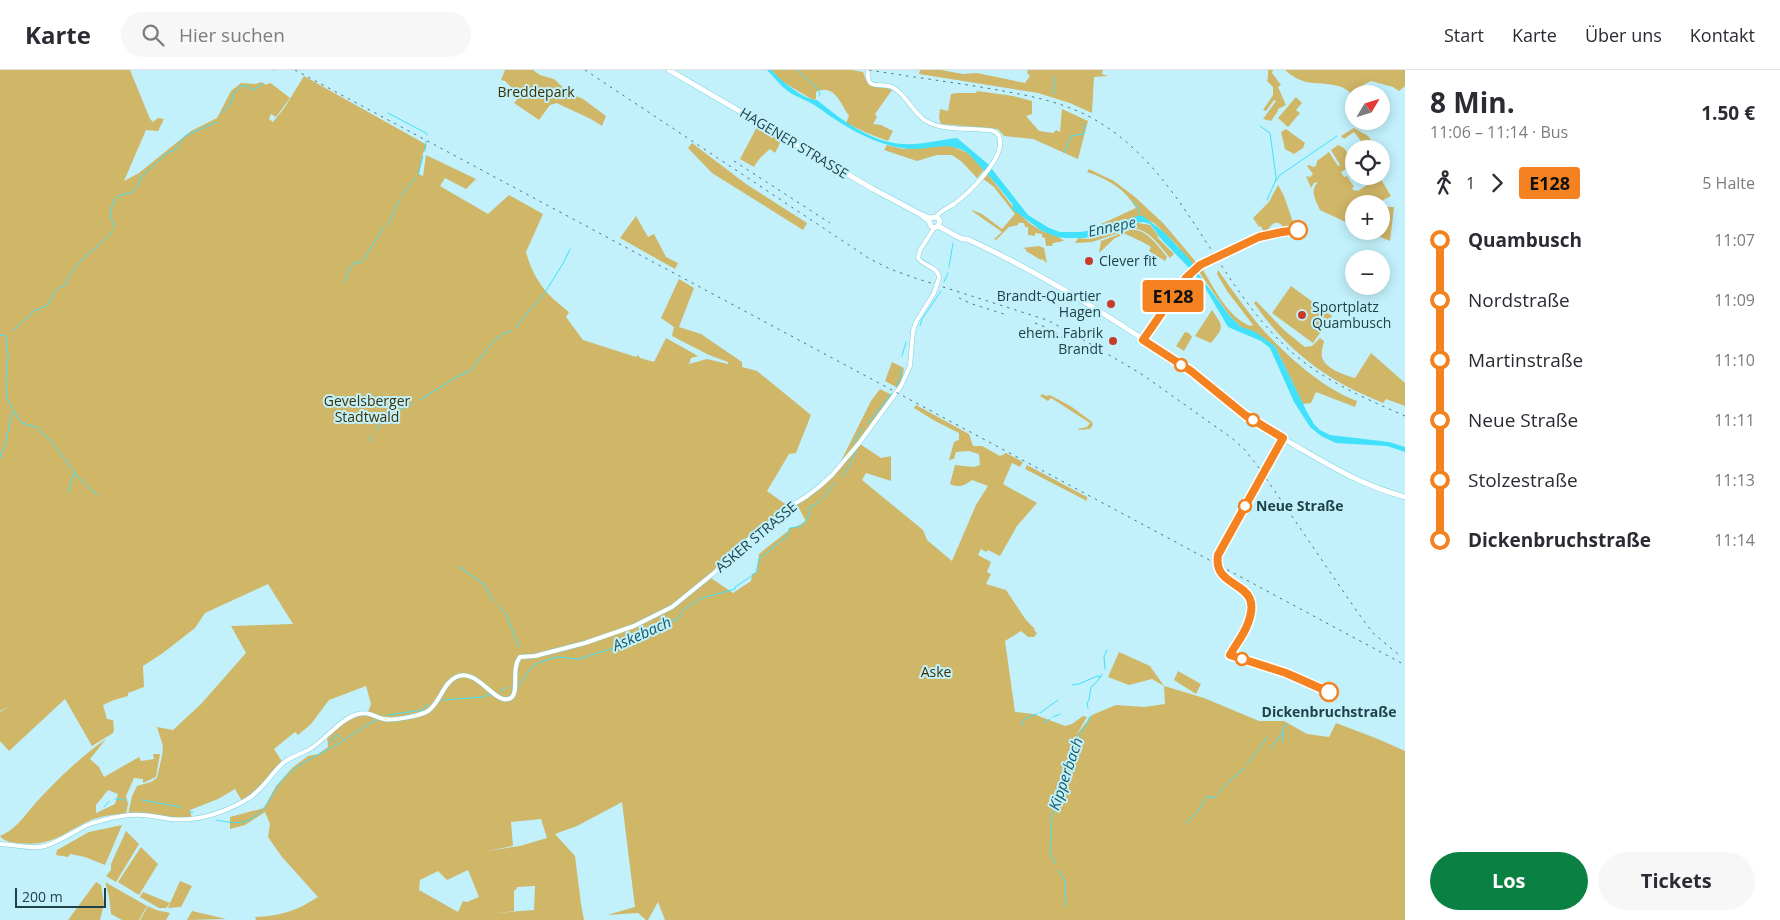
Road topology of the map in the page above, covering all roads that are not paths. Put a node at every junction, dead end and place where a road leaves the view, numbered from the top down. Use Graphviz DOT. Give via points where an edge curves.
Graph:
graph roads {
  1 [pos="670,70"];
  2 [pos="868,70"];
  3 [pos="935,222"];
  4 [pos="1405,497"];
  5 [pos="0,844"];
  1 -- 3 [label="main road, HAGENER STRASSE" via="833,167"];
  2 -- 3 [label="street" via="868,81 896,90 922,118 931,123 989,130 1000,137 999,154 991,166 956,202 940,212"];
  3 -- 4 [label="main road, HAGENER STRASSE" via="962,239 1014,261 1098,309 1191,371 1241,412 1276,434 1356,480"];
  3 -- 5 [label="street, ASKER STRASSE, bridge" via="918,258 938,272 939,278 934,293 916,322 910,366 902,386 832,475 750,539 672,607 634,626 578,645 520,657 516,664 514,693 506,700 498,698 473,678 460,675 451,680 429,710 417,716 389,720 366,713 358,714 316,745 285,762 253,796 221,813 185,820 139,814 120,816 90,824 52,844"];
}
